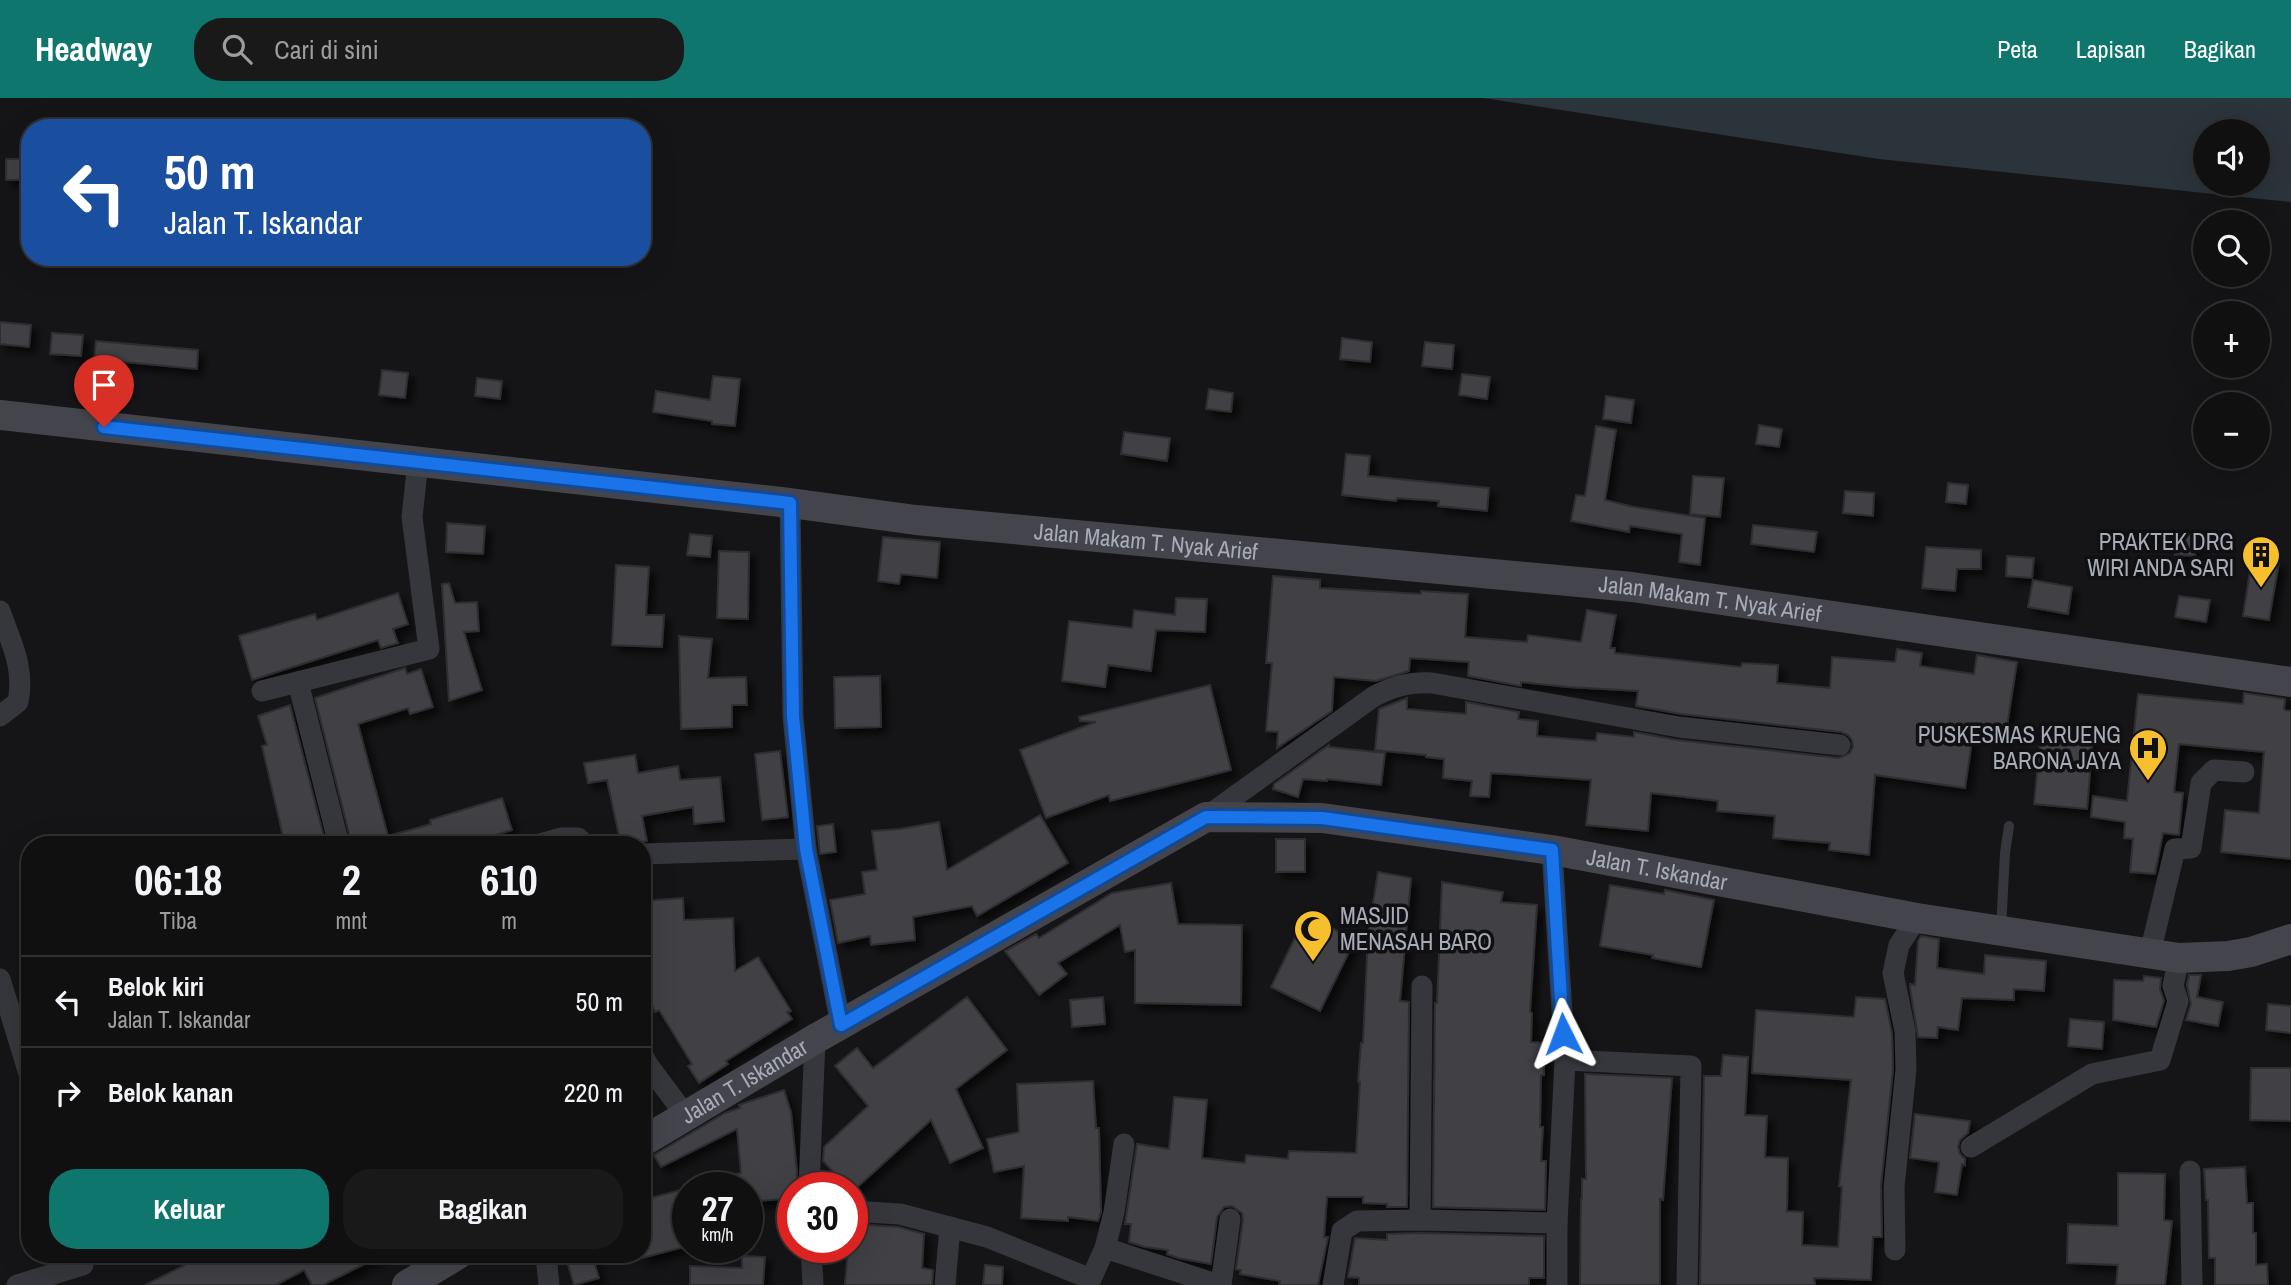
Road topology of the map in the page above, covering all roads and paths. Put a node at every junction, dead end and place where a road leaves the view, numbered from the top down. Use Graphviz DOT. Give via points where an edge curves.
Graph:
graph roads {
  1 [pos="0,415"];
  2 [pos="418,462"];
  3 [pos="790,503"];
  4 [pos="0,611"];
  5 [pos="2291,681"];
  6 [pos="299,682"];
  7 [pos="262,691"];
  8 [pos="0,716"];
  9 [pos="1840,745"];
  10 [pos="2244,772"];
  11 [pos="1206,817"];
  12 [pos="2009,826"];
  13 [pos="337,836"];
  14 [pos="806,849"];
  15 [pos="1552,850"];
  16 [pos="651,855"];
  17 [pos="1917,918"];
  18 [pos="2001,932"];
  19 [pos="2291,939"];
  20 [pos="2150,953"];
  21 [pos="2179,958"];
  22 [pos="0,979"];
  23 [pos="1422,986"];
  24 [pos="841,1025"];
  25 [pos="815,1039"];
  26 [pos="21,1048"];
  27 [pos="1564,1060"];
  28 [pos="651,1069"];
  29 [pos="687,1116"];
  30 [pos="651,1137"];
  31 [pos="1124,1144"];
  32 [pos="1971,1147"];
  33 [pos="2190,1171"];
  34 [pos="810,1172"];
  35 [pos="868,1212"];
  36 [pos="1230,1219"];
  37 [pos="1420,1220"];
  38 [pos="1557,1223"];
  39 [pos="950,1227"];
  40 [pos="1105,1248"];
  41 [pos="1895,1250"];
  42 [pos="444,1263"];
  43 [pos="547,1263"];
  44 [pos="812,1263"];
  45 [pos="83,1268"];
  46 [pos="1100,1282"];
  47 [pos="17,1285"];
  48 [pos="407,1285"];
  49 [pos="549,1285"];
  50 [pos="813,1285"];
  51 [pos="945,1285"];
  52 [pos="1220,1285"];
  53 [pos="1334,1285"];
  54 [pos="1558,1285"];
  55 [pos="1687,1285"];
  56 [pos="2192,1285"];
  1 -- 2 [label="street, Jalan Makam T. Nyak Arief"];
  2 -- 3 [label="street, Jalan Makam T. Nyak Arief"];
  2 -- 6 [label="street" via="412,517 429,649"];
  3 -- 5 [label="street, Jalan Makam T. Nyak Arief" via="929,521 1632,587"];
  3 -- 14 [label="street" via="793,716"];
  4 -- 8 [label="street" via="20,668 21,687 18,702"];
  6 -- 7 [label="street"];
  6 -- 13 [label="street"];
  9 -- 11 [label="street" via="1679,727 1411,682 1373,697"];
  10 -- 20 [label="street" via="2214,770 2201,783 2191,848 2175,849"];
  11 -- 15 [label="street, Jalan T. Iskandar" via="1322,818"];
  11 -- 24 [label="street, Jalan T. Iskandar"];
  12 -- 18 [label="lane"];
  14 -- 16 [label="street"];
  14 -- 24 [label="street"];
  15 -- 17 [label="street, Jalan T. Iskandar"];
  15 -- 27 [label="street"];
  17 -- 18 [label="street, Jalan T. Iskandar"];
  17 -- 41 [label="street" via="1899,945 1893,973 1905,1031 1906,1069 1894,1187"];
  18 -- 20 [label="street, Jalan T. Iskandar"];
  19 -- 21 [label="street, Jalan T. Iskandar" via="2228,956"];
  20 -- 21 [label="street, Jalan T. Iskandar"];
  21 -- 32 [label="street" via="2173,986 2178,1001 2160,1060 2092,1073"];
  22 -- 26 [label="street"];
  23 -- 37 [label="street"];
  24 -- 25 [label="street, Jalan T. Iskandar"];
  25 -- 29 [label="street, Jalan T. Iskandar"];
  25 -- 34 [label="street"];
  27 -- 38 [label="street"];
  27 -- 55 [label="street" via="1691,1066"];
  28 -- 29 [label="street"];
  29 -- 30 [label="street, Jalan T. Iskandar"];
  31 -- 40 [label="street"];
  33 -- 56 [label="street"];
  35 -- 39 [label="street" via="900,1214"];
  36 -- 52 [label="street"];
  37 -- 38 [label="street"];
  37 -- 53 [label="street" via="1349,1225 1339,1240"];
  38 -- 54 [label="street"];
  39 -- 46 [label="street"];
  39 -- 51 [label="street"];
  40 -- 46 [label="street"];
  40 -- 52 [label="street"];
  42 -- 48 [label="street"];
  43 -- 49 [label="street"];
  44 -- 50 [label="street"];
  45 -- 47 [label="street"];
}
